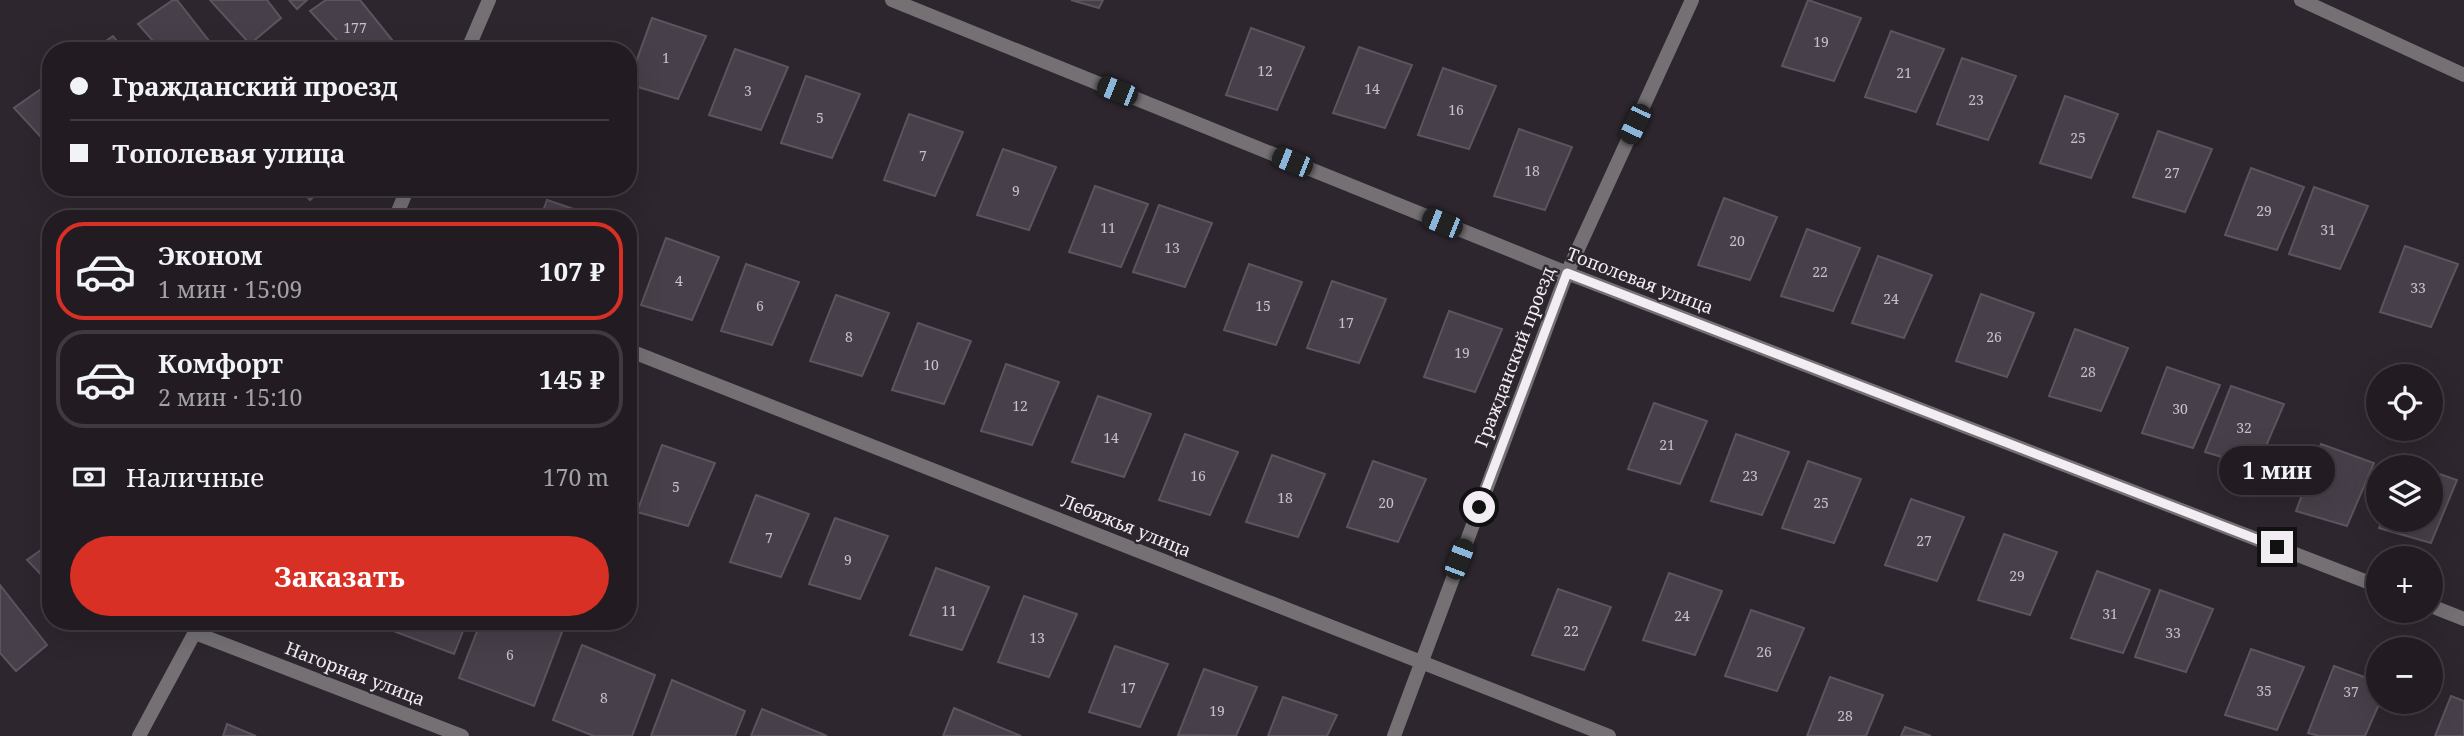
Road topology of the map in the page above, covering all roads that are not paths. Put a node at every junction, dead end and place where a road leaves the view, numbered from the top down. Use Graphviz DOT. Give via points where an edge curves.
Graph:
graph roads {
  1 [pos="489,0"];
  2 [pos="892,0"];
  3 [pos="1692,0"];
  4 [pos="2301,0"];
  5 [pos="471,42"];
  6 [pos="2464,75"];
  7 [pos="1567,273"];
  8 [pos="637,354"];
  9 [pos="2366,581"];
  10 [pos="2443,611"];
  11 [pos="2464,619"];
  12 [pos="196,630"];
  13 [pos="205,630"];
  14 [pos="1420,663"];
  15 [pos="139,736"];
  16 [pos="462,736"];
  17 [pos="1394,736"];
  18 [pos="1609,736"];
  1 -- 5 [label="street"];
  2 -- 7 [label="street, Тополевая улица"];
  3 -- 7 [label="street, Гражданский проезд"];
  4 -- 6 [label="street"];
  7 -- 9 [label="street, Тополевая улица"];
  7 -- 14 [label="street, Гражданский проезд"];
  8 -- 14 [label="street, Лебяжья улица"];
  10 -- 11 [label="street"];
  12 -- 15 [label="street"];
  13 -- 16 [label="street, Нагорная улица"];
  14 -- 17 [label="street, Гражданский проезд"];
  14 -- 18 [label="street, Лебяжья улица"];
}
